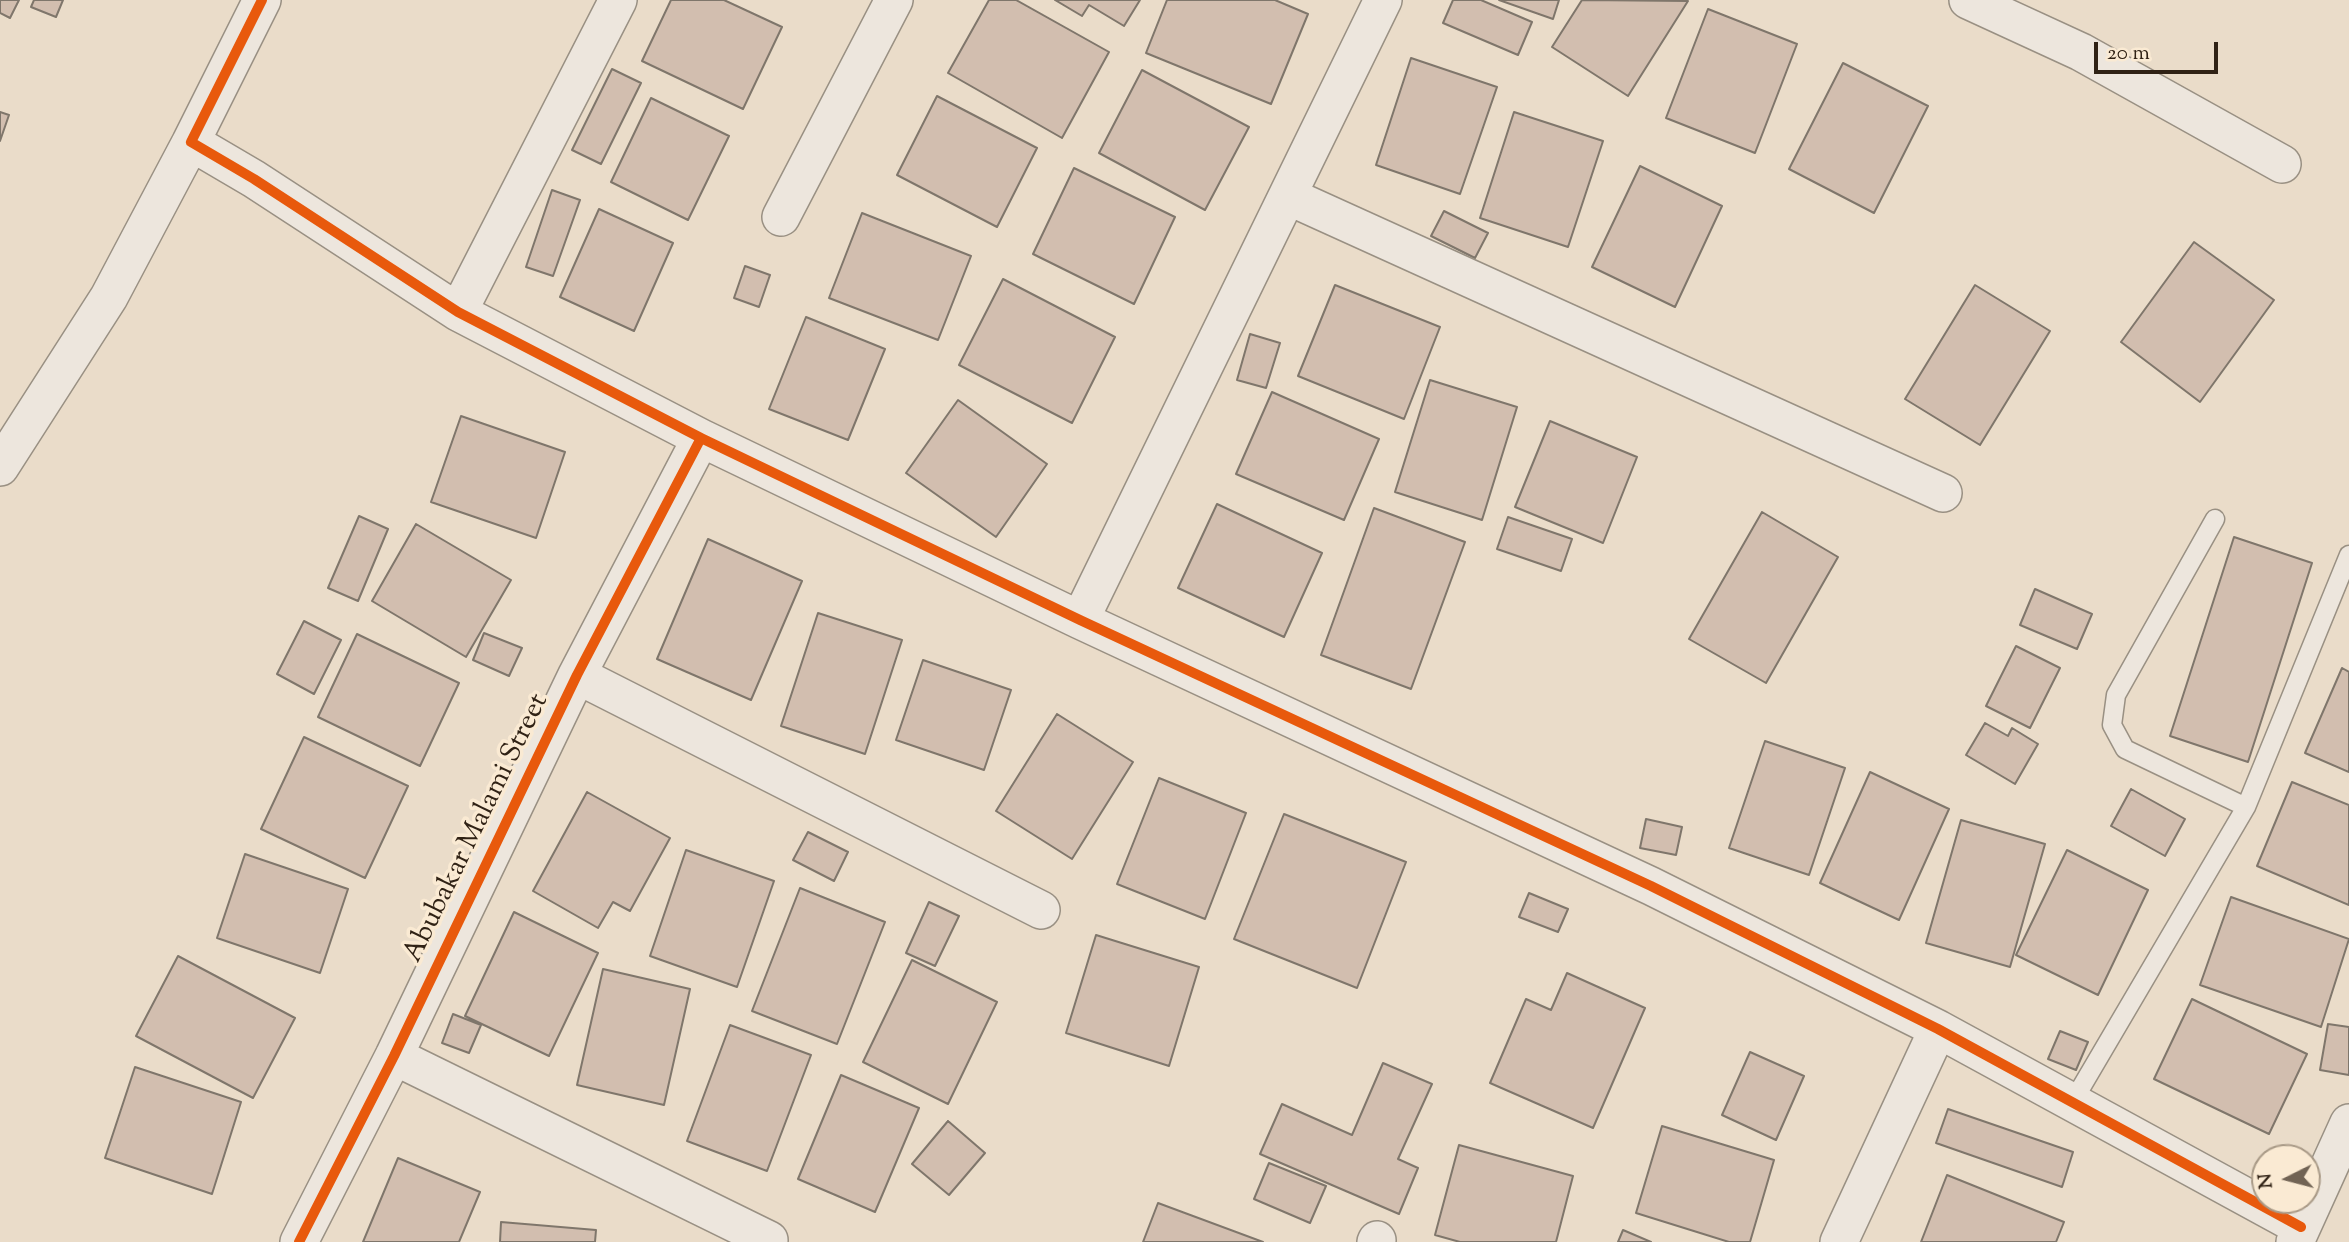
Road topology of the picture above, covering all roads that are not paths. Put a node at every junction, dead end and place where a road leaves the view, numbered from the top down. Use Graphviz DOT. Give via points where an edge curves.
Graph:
graph roads {
  1 [pos="262,0"];
  2 [pos="618,0"];
  3 [pos="894,0"];
  4 [pos="1383,0"];
  5 [pos="1968,0"];
  6 [pos="191,142"];
  7 [pos="2282,164"];
  8 [pos="1288,195"];
  9 [pos="781,217"];
  10 [pos="458,312"];
  11 [pos="701,438"];
  12 [pos="0,467"];
  13 [pos="1943,493"];
  14 [pos="2215,519"];
  15 [pos="2349,555"];
  16 [pos="1080,620"];
  17 [pos="577,676"];
  18 [pos="2246,807"];
  19 [pos="1041,910"];
  20 [pos="1938,1029"];
  21 [pos="394,1055"];
  22 [pos="2072,1102"];
  23 [pos="2349,1123"];
  24 [pos="2298,1235"];
  25 [pos="769,1240"];
  26 [pos="299,1242"];
  27 [pos="1839,1242"];
  1 -- 6 [label="street"];
  2 -- 10 [label="street"];
  3 -- 9 [label="street"];
  4 -- 8 [label="street"];
  5 -- 7 [label="street" via="2081,52"];
  6 -- 10 [label="street"];
  6 -- 12 [label="street" via="109,297"];
  8 -- 13 [label="street"];
  8 -- 16 [label="street"];
  10 -- 11 [label="street"];
  11 -- 16 [label="street"];
  11 -- 17 [label="street, Abubakar Malami Street"];
  14 -- 18 [label="lane" via="2116,695 2112,725 2125,748"];
  15 -- 18 [label="lane"];
  16 -- 20 [label="street" via="1651,887"];
  17 -- 19 [label="street"];
  17 -- 21 [label="street, Abubakar Malami Street"];
  18 -- 22 [label="lane"];
  20 -- 22 [label="street"];
  20 -- 27 [label="street"];
  21 -- 25 [label="street"];
  21 -- 26 [label="street, Abubakar Malami Street"];
  22 -- 24 [label="street"];
  23 -- 24 [label="street"];
}
